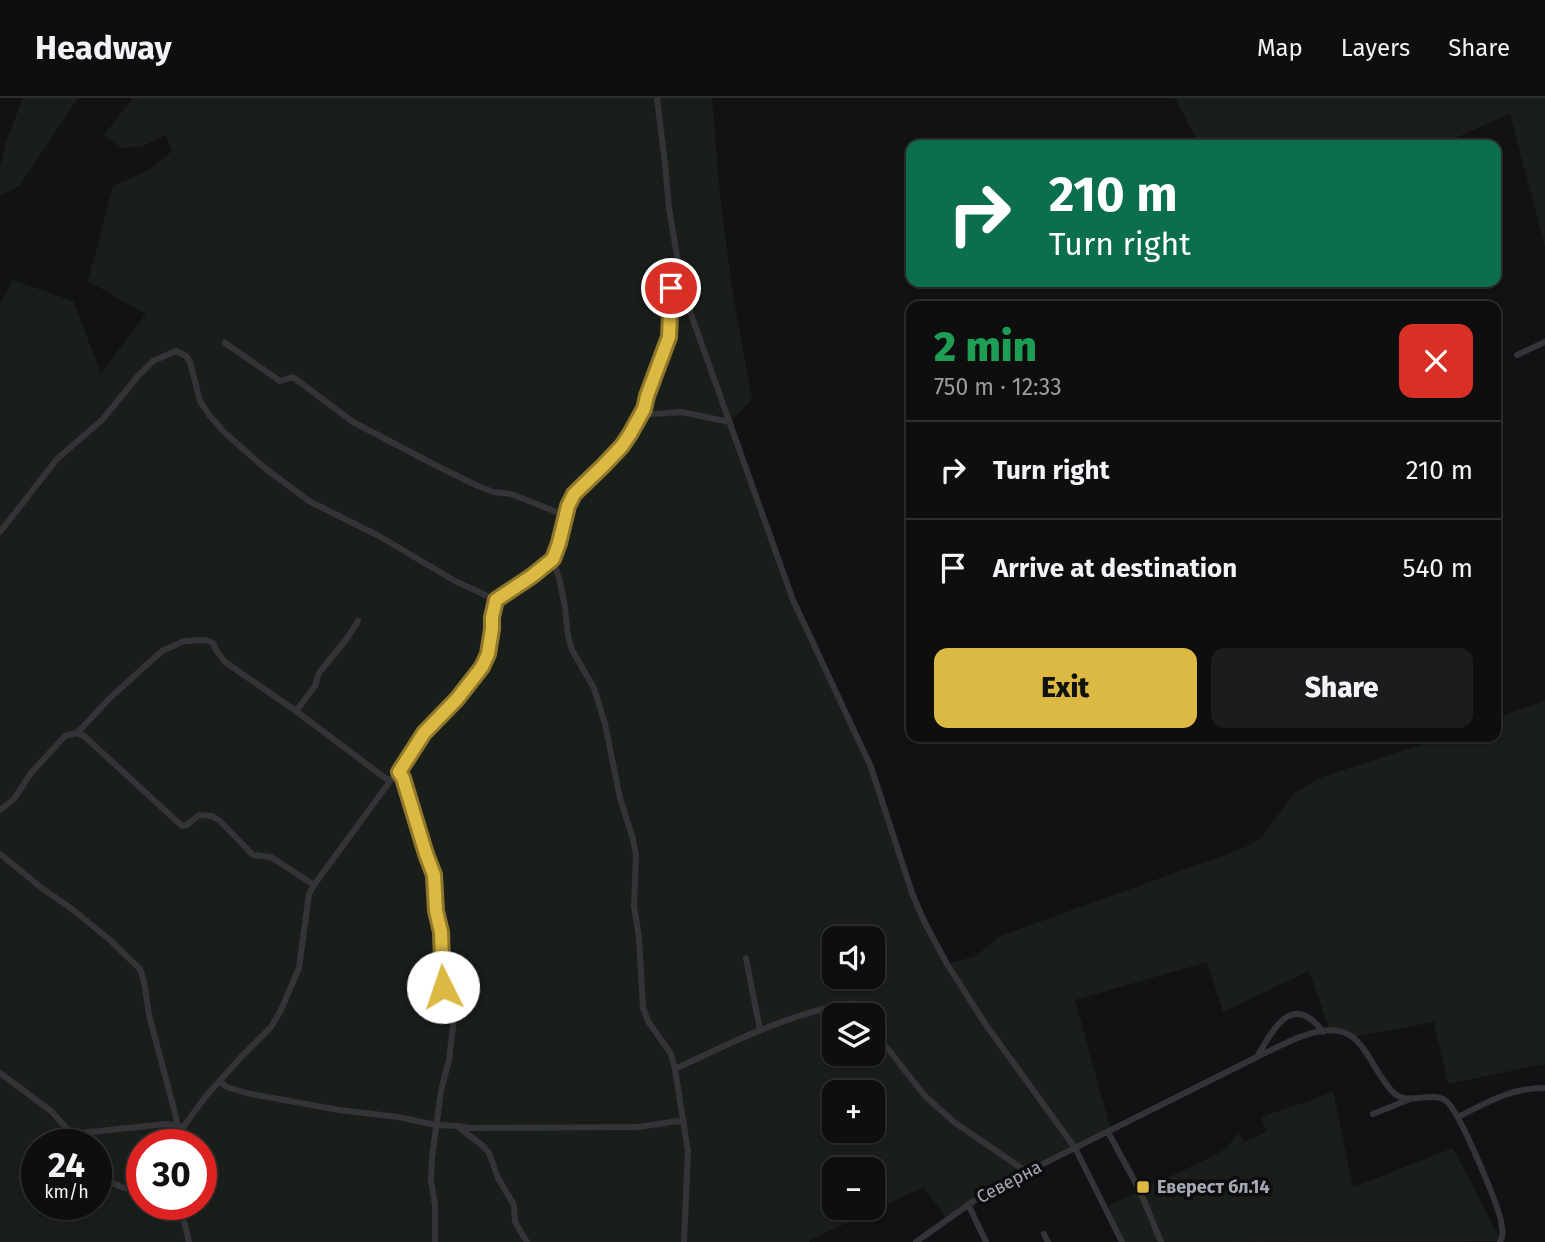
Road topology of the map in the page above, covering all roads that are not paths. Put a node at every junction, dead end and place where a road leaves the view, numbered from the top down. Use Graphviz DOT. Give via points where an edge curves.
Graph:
graph roads {
  1 [pos="657,98"];
  2 [pos="686,294"];
  3 [pos="1545,342"];
  4 [pos="225,343"];
  5 [pos="1517,355"];
  6 [pos="643,412"];
  7 [pos="730,422"];
  8 [pos="566,516"];
  9 [pos="0,532"];
  10 [pos="553,559"];
  11 [pos="496,600"];
  12 [pos="358,621"];
  13 [pos="296,711"];
  14 [pos="77,733"];
  15 [pos="399,772"];
  16 [pos="391,780"];
  17 [pos="0,810"];
  18 [pos="0,854"];
  19 [pos="314,885"];
  20 [pos="746,958"];
  21 [pos="822,1010"];
  22 [pos="760,1030"];
  23 [pos="1323,1032"];
  24 [pos="885,1045"];
  25 [pos="1257,1057"];
  26 [pos="675,1069"];
  27 [pos="0,1073"];
  28 [pos="220,1082"];
  29 [pos="1545,1088"];
  30 [pos="1410,1099"];
  31 [pos="1373,1114"];
  32 [pos="1458,1117"];
  33 [pos="684,1123"];
  34 [pos="436,1125"];
  35 [pos="181,1126"];
  36 [pos="457,1126"];
  37 [pos="67,1129"];
  38 [pos="112,1130"];
  39 [pos="1108,1132"];
  40 [pos="1075,1148"];
  41 [pos="1027,1172"];
  42 [pos="968,1204"];
  43 [pos="184,1220"];
  44 [pos="1044,1234"];
  45 [pos="189,1242"];
  46 [pos="435,1242"];
  47 [pos="527,1242"];
  48 [pos="684,1242"];
  49 [pos="916,1242"];
  50 [pos="986,1242"];
  51 [pos="1048,1242"];
  52 [pos="1122,1242"];
  53 [pos="1161,1242"];
  54 [pos="1500,1242"];
  1 -- 2 [label="street" via="669,208"];
  2 -- 6 [label="street" via="671,288 669,337"];
  2 -- 7 [label="street"];
  3 -- 5 [label="street"];
  4 -- 8 [label="street" via="280,382 293,377 353,422 461,478"];
  6 -- 7 [label="street" via="681,412"];
  6 -- 8 [label="street" via="622,446 574,494"];
  7 -- 40 [label="street" via="793,600 872,767 924,921 985,1025"];
  8 -- 10 [label="street"];
  9 -- 11 [label="street" via="57,459 102,420 139,374 153,361 176,351 190,362 200,401 210,416 265,469 309,501"];
  10 -- 11 [label="street"];
  10 -- 26 [label="street" via="572,650 594,688 633,839 643,1008"];
  11 -- 15 [label="street" via="482,667 424,733"];
  12 -- 13 [label="street"];
  13 -- 14 [label="street" via="225,662 213,643 184,641 162,651"];
  13 -- 16 [label="street"];
  14 -- 17 [label="street" via="65,736"];
  14 -- 19 [label="street" via="182,826 200,815 212,816 253,855 271,857"];
  15 -- 16 [label="street"];
  15 -- 34 [label="street" via="434,875 443,987 455,998"];
  16 -- 19 [label="street"];
  18 -- 35 [label="street" via="100,932 140,970"];
  19 -- 28 [label="street" via="299,968 281,1010"];
  20 -- 22 [label="street"];
  21 -- 22 [label="street"];
  22 -- 26 [label="street"];
  23 -- 25 [label="street, Северна"];
  23 -- 25 [label="street" via="1307,1016 1284,1018"];
  23 -- 30 [label="street" via="1353,1037 1391,1090"];
  24 -- 41 [label="street" via="925,1096 954,1122"];
  25 -- 39 [label="street, Северна"];
  26 -- 33 [label="street"];
  27 -- 37 [label="street"];
  28 -- 34 [label="street" via="246,1093"];
  28 -- 35 [label="street"];
  29 -- 32 [label="street" via="1504,1094"];
  30 -- 31 [label="street"];
  30 -- 32 [label="street" via="1443,1099"];
  32 -- 54 [label="street" via="1500,1219"];
  33 -- 36 [label="street"];
  33 -- 48 [label="street" via="688,1152"];
  34 -- 36 [label="street"];
  34 -- 46 [label="street" via="431,1181"];
  35 -- 38 [label="street"];
  36 -- 47 [label="street" via="489,1153"];
  39 -- 40 [label="street, Северна"];
  39 -- 53 [label="street"];
  40 -- 41 [label="street, Северна"];
  40 -- 52 [label="street"];
  41 -- 42 [label="street, Северна"];
  42 -- 49 [label="street, Северна"];
  42 -- 50 [label="street"];
  43 -- 45 [label="street"];
  44 -- 51 [label="street"];
}
